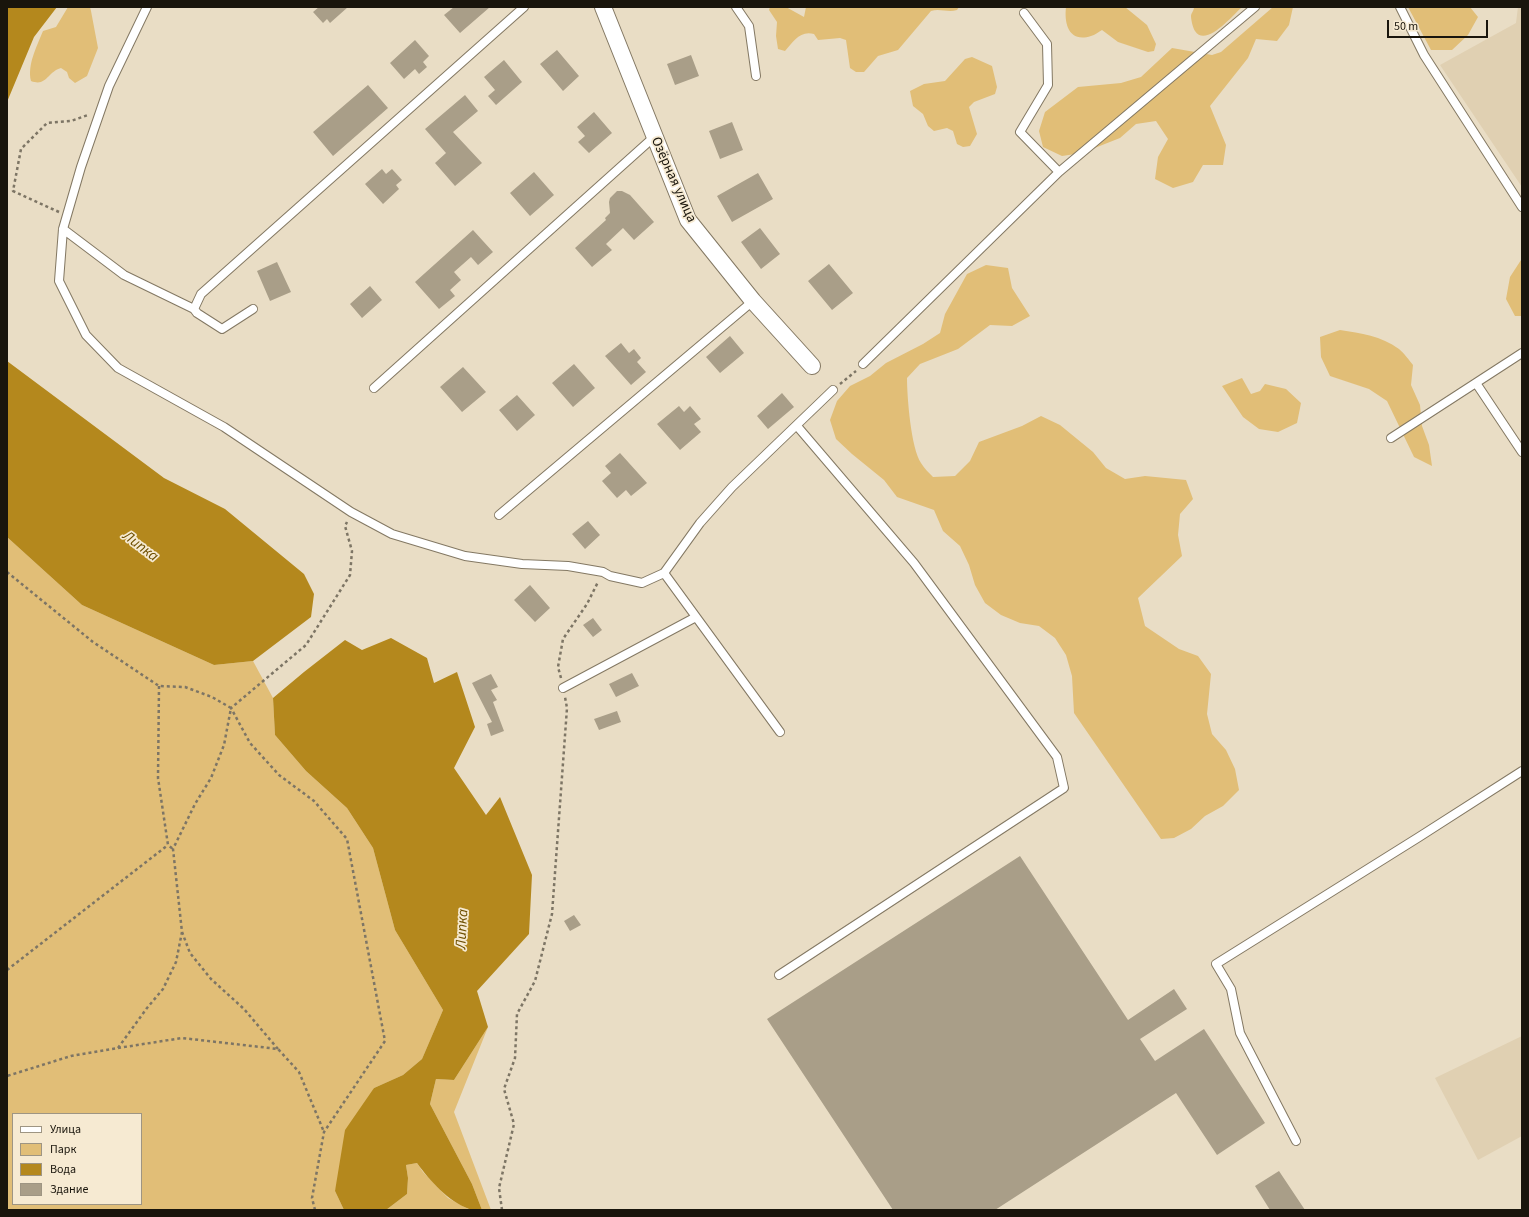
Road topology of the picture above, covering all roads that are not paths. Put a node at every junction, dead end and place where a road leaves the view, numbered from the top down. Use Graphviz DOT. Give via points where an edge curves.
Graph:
graph roads {
  1 [pos="147,7"];
  2 [pos="524,7"];
  3 [pos="603,7"];
  4 [pos="736,7"];
  5 [pos="1255,7"];
  6 [pos="1400,7"];
  7 [pos="1024,14"];
  8 [pos="756,76"];
  9 [pos="654,137"];
  10 [pos="1059,172"];
  11 [pos="1522,207"];
  12 [pos="63,230"];
  13 [pos="753,301"];
  14 [pos="194,309"];
  15 [pos="253,309"];
  16 [pos="1522,353"];
  17 [pos="863,364"];
  18 [pos="812,366"];
  19 [pos="1476,383"];
  20 [pos="374,388"];
  21 [pos="833,390"];
  22 [pos="797,426"];
  23 [pos="1390,438"];
  24 [pos="1522,452"];
  25 [pos="499,515"];
  26 [pos="664,573"];
  27 [pos="696,617"];
  28 [pos="563,688"];
  29 [pos="780,732"];
  30 [pos="1522,771"];
  31 [pos="779,975"];
  32 [pos="1296,1141"];
  1 -- 12 [label="lane" via="109,86 81,167"];
  2 -- 14 [label="lane" via="200,294"];
  3 -- 9 [label="street, Озёрная улица"];
  4 -- 8 [label="lane" via="749,26"];
  5 -- 10 [label="lane"];
  6 -- 11 [label="lane" via="1424,55"];
  7 -- 10 [label="lane" via="1047,44 1048,85 1020,132"];
  9 -- 13 [label="street, Озёрная улица" via="688,220"];
  9 -- 20 [label="lane"];
  10 -- 17 [label="lane"];
  12 -- 14 [label="lane" via="124,276"];
  12 -- 26 [label="lane" via="60,281 86,335 118,368 224,427 351,512 392,534 465,556 522,564 568,566 642,583"];
  13 -- 18 [label="street, Озёрная улица"];
  13 -- 25 [label="lane"];
  14 -- 15 [label="lane" via="222,329"];
  16 -- 19 [label="lane"];
  19 -- 23 [label="lane"];
  19 -- 24 [label="lane"];
  21 -- 22 [label="lane"];
  22 -- 26 [label="lane" via="732,487 700,523"];
  22 -- 31 [label="lane" via="914,563 1057,757 1064,788"];
  26 -- 27 [label="lane"];
  27 -- 28 [label="lane"];
  27 -- 29 [label="lane"];
  30 -- 32 [label="lane" via="1216,964 1231,990 1240,1033"];
}
